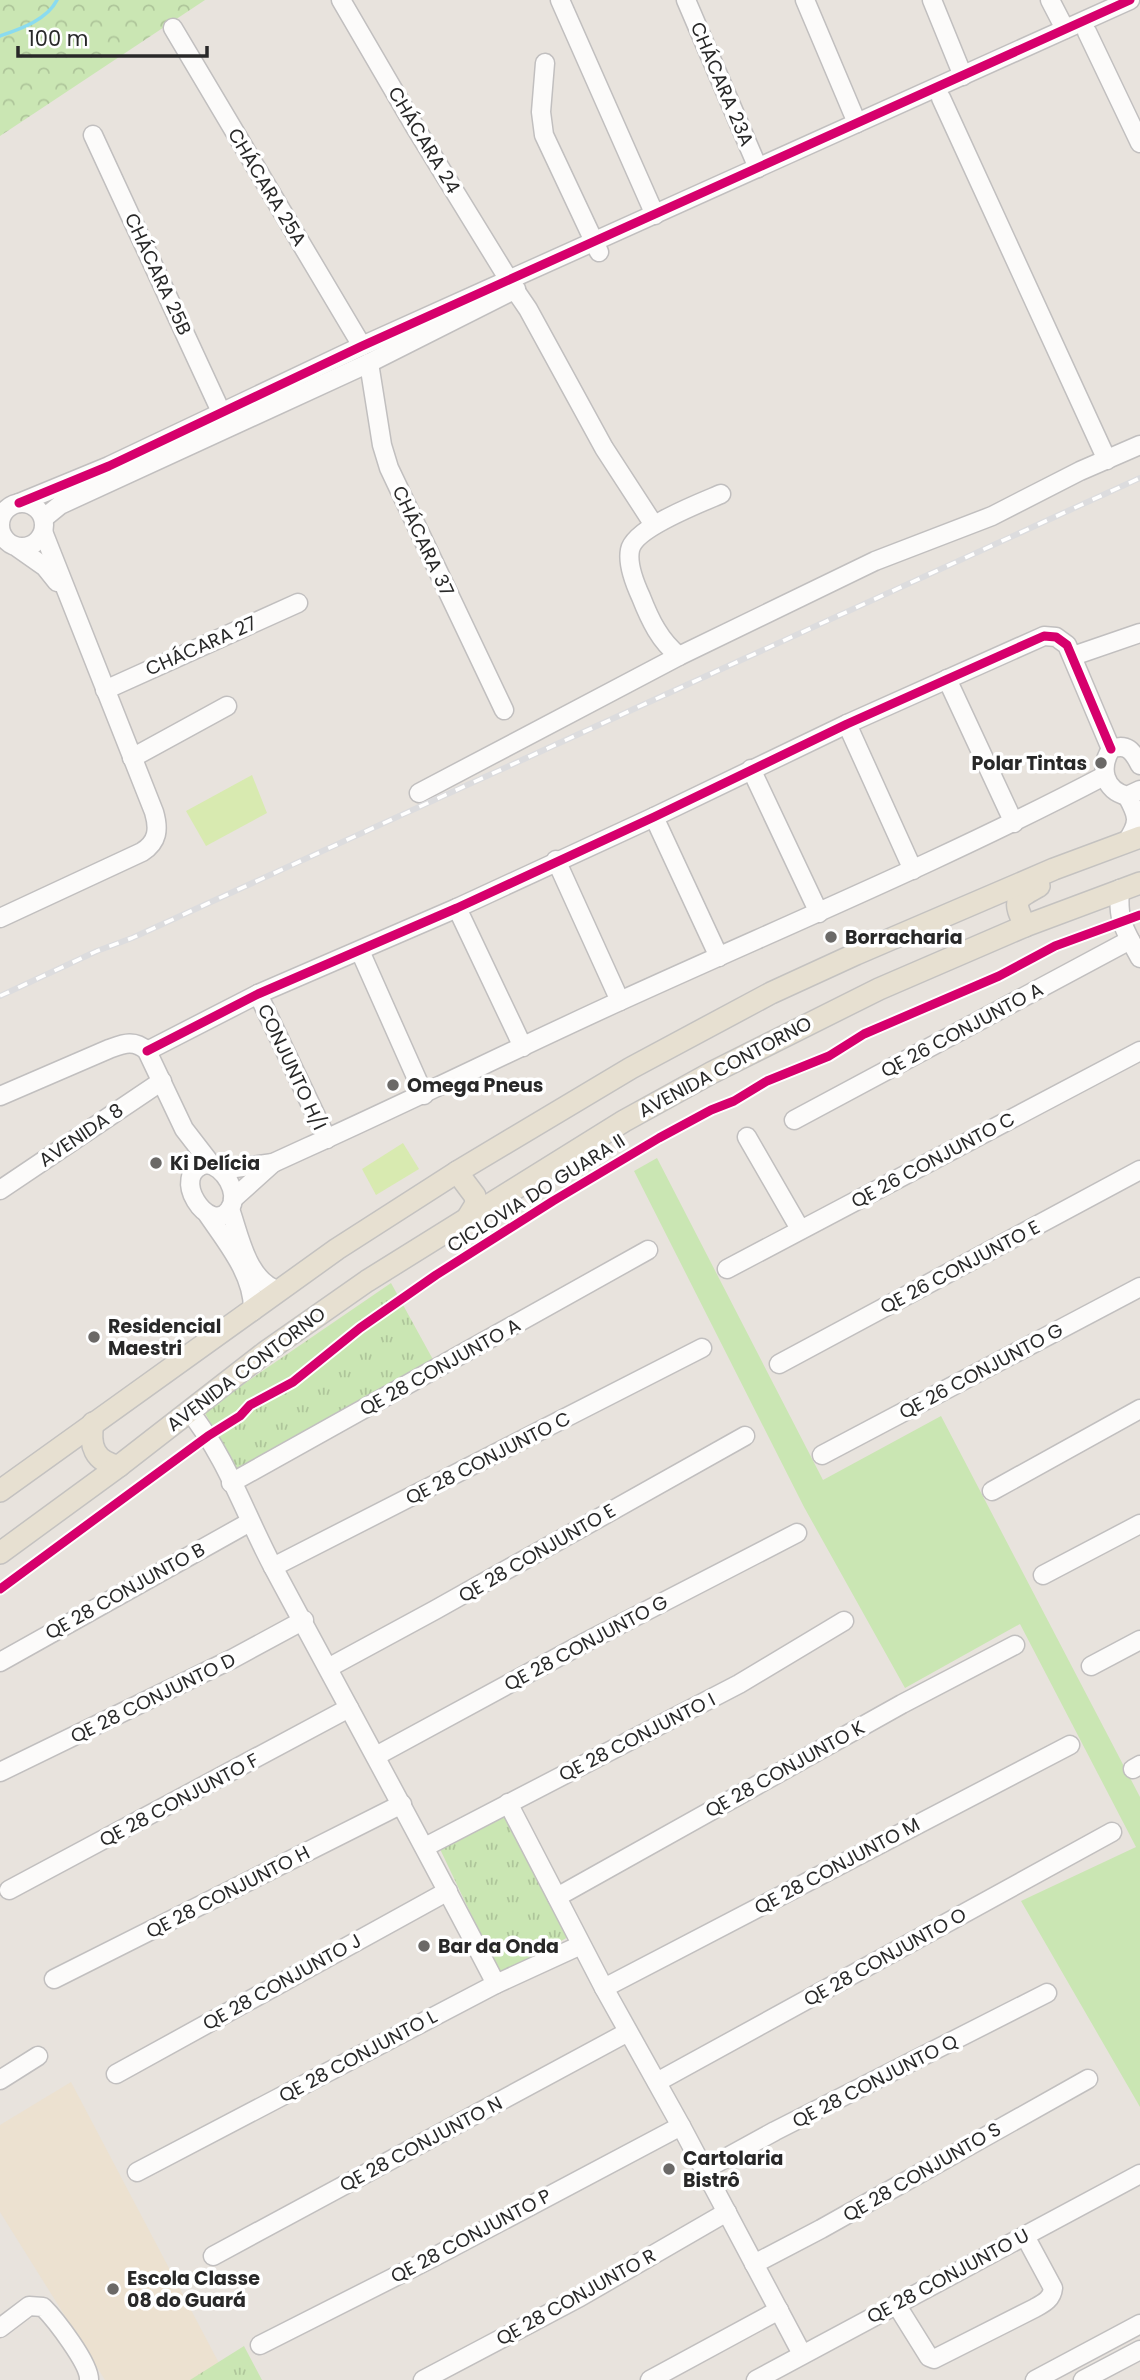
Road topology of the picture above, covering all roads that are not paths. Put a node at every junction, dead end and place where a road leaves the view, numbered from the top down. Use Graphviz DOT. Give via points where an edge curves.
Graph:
graph roads {
  1 [pos="341,0"];
  2 [pos="560,0"];
  3 [pos="686,0"];
  4 [pos="805,0"];
  5 [pos="932,0"];
  6 [pos="1050,0"];
  7 [pos="1130,0"];
  8 [pos="1140,8"];
  9 [pos="173,28"];
  10 [pos="1065,29"];
  11 [pos="1087,32"];
  12 [pos="545,63"];
  13 [pos="963,76"];
  14 [pos="941,98"];
  15 [pos="857,123"];
  16 [pos="93,135"];
  17 [pos="1140,143"];
  18 [pos="758,167"];
  19 [pos="654,215"];
  20 [pos="597,247"];
  21 [pos="512,285"];
  22 [pos="365,355"];
  23 [pos="222,414"];
  24 [pos="1140,445"];
  25 [pos="1107,460"];
  26 [pos="721,494"];
  27 [pos="19,503"];
  28 [pos="653,525"];
  29 [pos="44,526"];
  30 [pos="18,548"];
  31 [pos="65,593"];
  32 [pos="298,603"];
  33 [pos="1140,633"];
  34 [pos="679,656"];
  35 [pos="1073,656"];
  36 [pos="947,679"];
  37 [pos="105,690"];
  38 [pos="227,706"];
  39 [pos="504,710"];
  40 [pos="847,724"];
  41 [pos="1111,748"];
  42 [pos="132,758"];
  43 [pos="1140,765"];
  44 [pos="751,769"];
  45 [pos="1104,776"];
  46 [pos="419,793"];
  47 [pos="1134,793"];
  48 [pos="654,817"];
  49 [pos="1014,823"];
  50 [pos="1134,839"];
  51 [pos="556,860"];
  52 [pos="1055,869"];
  53 [pos="913,870"];
  54 [pos="1130,886"];
  55 [pos="1083,905"];
  56 [pos="457,908"];
  57 [pos="818,913"];
  58 [pos="0,919"];
  59 [pos="1120,923"];
  60 [pos="1025,926"];
  61 [pos="1130,940"];
  62 [pos="360,951"];
  63 [pos="719,957"];
  64 [pos="1140,958"];
  65 [pos="258,994"];
  66 [pos="620,1001"];
  67 [pos="523,1047"];
  68 [pos="147,1051"];
  69 [pos="1140,1051"];
  70 [pos="162,1081"];
  71 [pos="424,1095"];
  72 [pos="0,1096"];
  73 [pos="794,1120"];
  74 [pos="184,1129"];
  75 [pos="747,1137"];
  76 [pos="327,1139"];
  77 [pos="273,1163"];
  78 [pos="216,1167"];
  79 [pos="1140,1170"];
  80 [pos="457,1172"];
  81 [pos="191,1175"];
  82 [pos="0,1190"];
  83 [pos="231,1204"];
  84 [pos="208,1215"];
  85 [pos="468,1217"];
  86 [pos="800,1229"];
  87 [pos="648,1250"];
  88 [pos="727,1269"];
  89 [pos="1140,1287"];
  90 [pos="280,1291"];
  91 [pos="253,1311"];
  92 [pos="702,1348"];
  93 [pos="779,1364"];
  94 [pos="1140,1409"];
  95 [pos="189,1411"];
  96 [pos="93,1423"];
  97 [pos="745,1436"];
  98 [pos="822,1455"];
  99 [pos="118,1466"];
  100 [pos="231,1483"];
  101 [pos="992,1490"];
  102 [pos="0,1492"];
  103 [pos="250,1522"];
  104 [pos="1140,1524"];
  105 [pos="797,1533"];
  106 [pos="0,1553"];
  107 [pos="273,1567"];
  108 [pos="1043,1575"];
  109 [pos="304,1620"];
  110 [pos="844,1621"];
  111 [pos="1140,1640"];
  112 [pos="1015,1645"];
  113 [pos="0,1662"];
  114 [pos="1091,1666"];
  115 [pos="328,1668"];
  116 [pos="349,1708"];
  117 [pos="1070,1745"];
  118 [pos="376,1756"];
  119 [pos="0,1772"];
  120 [pos="508,1803"];
  121 [pos="402,1804"];
  122 [pos="1112,1832"];
  123 [pos="425,1847"];
  124 [pos="9,1891"];
  125 [pos="448,1891"];
  126 [pos="557,1897"];
  127 [pos="581,1945"];
  128 [pos="54,1979"];
  129 [pos="496,1984"];
  130 [pos="604,1988"];
  131 [pos="1047,1993"];
  132 [pos="628,2032"];
  133 [pos="38,2056"];
  134 [pos="116,2074"];
  135 [pos="1088,2079"];
  136 [pos="0,2080"];
  137 [pos="657,2082"];
  138 [pos="681,2126"];
  139 [pos="704,2170"];
  140 [pos="137,2172"];
  141 [pos="1140,2174"];
  142 [pos="727,2212"];
  143 [pos="1025,2236"];
  144 [pos="213,2256"];
  145 [pos="754,2264"];
  146 [pos="896,2304"];
  147 [pos="779,2310"];
  148 [pos="1140,2324"];
  149 [pos="0,2328"];
  150 [pos="260,2345"];
  151 [pos="1140,2350"];
  152 [pos="802,2354"];
  153 [pos="89,2380"];
  154 [pos="423,2380"];
  155 [pos="650,2380"];
  156 [pos="756,2380"];
  157 [pos="1035,2380"];
  158 [pos="1083,2380"];
  1 -- 21 [label="street, CHÁCARA 24"];
  2 -- 19 [label="street"];
  3 -- 18 [label="street, CHÁCARA 23A"];
  4 -- 15 [label="street"];
  5 -- 13 [label="street"];
  6 -- 10 [label="street"];
  7 -- 10 [label="street"];
  8 -- 11 [label="street"];
  9 -- 22 [label="street, CHÁCARA 25A"];
  10 -- 13 [label="street"];
  11 -- 14 [label="street"];
  11 -- 17 [label="street"];
  12 -- 20 [label="street" via="544,135"];
  13 -- 15 [label="street"];
  14 -- 20 [label="street"];
  14 -- 25 [label="street"];
  15 -- 18 [label="street"];
  16 -- 23 [label="street, CHÁCARA 25B"];
  18 -- 19 [label="street"];
  19 -- 20 [label="street"];
  20 -- 21 [label="street"];
  21 -- 22 [label="street"];
  21 -- 28 [label="street, CHÁCARA 24"];
  22 -- 23 [label="street"];
  22 -- 29 [label="street" via="60,505"];
  22 -- 39 [label="street, CHÁCARA 37" via="389,468"];
  23 -- 27 [label="street"];
  24 -- 25 [label="street"];
  25 -- 34 [label="street" via="992,516 875,561"];
  26 -- 28 [label="street"];
  27 -- 29 [label="street" via="38,509"];
  27 -- 30 [label="street" via="7,508 1,519 7,542"];
  28 -- 34 [label="street" via="632,544 632,569 657,632"];
  29 -- 30 [label="street" via="34,545"];
  29 -- 31 [label="street"];
  30 -- 31 [label="street" via="45,567"];
  31 -- 37 [label="street"];
  32 -- 37 [label="street, CHÁCARA 27"];
  33 -- 35 [label="street"];
  34 -- 46 [label="street"];
  35 -- 36 [label="street" via="1056,637 1044,636"];
  35 -- 41 [label="street"];
  36 -- 40 [label="street"];
  36 -- 49 [label="street"];
  37 -- 42 [label="street"];
  38 -- 42 [label="street"];
  40 -- 44 [label="street"];
  40 -- 53 [label="street"];
  41 -- 43 [label="street" via="1127,747"];
  41 -- 45 [label="street"];
  42 -- 58 [label="street" via="158,824 151,845"];
  44 -- 48 [label="street"];
  44 -- 57 [label="street"];
  45 -- 47 [label="street" via="1114,790"];
  45 -- 49 [label="street"];
  47 -- 50 [label="street" via="1139,821"];
  48 -- 51 [label="street"];
  48 -- 63 [label="street"];
  49 -- 53 [label="street"];
  50 -- 52 [label="main road"];
  51 -- 56 [label="street"];
  51 -- 66 [label="street"];
  52 -- 60 [label="main road" via="1016,902"];
  52 -- 80 [label="main road" via="771,993 631,1068"];
  53 -- 57 [label="street"];
  54 -- 55 [label="main road, AVENIDA CONTORNO"];
  54 -- 59 [label="street" via="1118,908"];
  55 -- 59 [label="street" via="1107,912"];
  55 -- 60 [label="main road, AVENIDA CONTORNO"];
  56 -- 62 [label="street"];
  56 -- 67 [label="street"];
  57 -- 63 [label="street"];
  59 -- 61 [label="street"];
  60 -- 85 [label="main road, AVENIDA CONTORNO" via="879,989 678,1090"];
  61 -- 64 [label="street"];
  61 -- 73 [label="street, QE 26 CONJUNTO A"];
  62 -- 65 [label="street"];
  62 -- 71 [label="street"];
  63 -- 66 [label="street"];
  65 -- 68 [label="street"];
  65 -- 76 [label="street, CONJUNTO H/I"];
  66 -- 67 [label="street"];
  67 -- 71 [label="street"];
  68 -- 70 [label="street"];
  68 -- 72 [label="street" via="136,1043 123,1044"];
  69 -- 86 [label="street, QE 26 CONJUNTO C"];
  70 -- 74 [label="street"];
  70 -- 82 [label="street, AVENIDA 8"];
  71 -- 76 [label="street"];
  74 -- 78 [label="street"];
  74 -- 81 [label="street"];
  75 -- 86 [label="street"];
  76 -- 77 [label="street"];
  77 -- 78 [label="street"];
  77 -- 83 [label="street"];
  78 -- 81 [label="street" via="201,1165"];
  78 -- 83 [label="street" via="229,1184"];
  79 -- 93 [label="street, QE 26 CONJUNTO E"];
  80 -- 85 [label="main road" via="475,1196"];
  80 -- 90 [label="main road"];
  81 -- 84 [label="street" via="195,1198"];
  83 -- 84 [label="street" via="222,1217"];
  83 -- 90 [label="street" via="246,1257 272,1289"];
  84 -- 91 [label="street" via="250,1285"];
  85 -- 95 [label="main road, AVENIDA CONTORNO" via="367,1281"];
  86 -- 88 [label="street, QE 26 CONJUNTO C"];
  87 -- 100 [label="street, QE 28 CONJUNTO A"];
  89 -- 98 [label="street, QE 26 CONJUNTO G"];
  90 -- 91 [label="main road"];
  91 -- 96 [label="main road"];
  92 -- 107 [label="street, QE 28 CONJUNTO C"];
  94 -- 101 [label="street"];
  95 -- 99 [label="main road, AVENIDA CONTORNO"];
  95 -- 100 [label="street"];
  96 -- 99 [label="main road" via="93,1448 103,1461"];
  96 -- 102 [label="main road"];
  97 -- 115 [label="street, QE 28 CONJUNTO E"];
  99 -- 106 [label="main road, AVENIDA CONTORNO"];
  100 -- 103 [label="street"];
  103 -- 107 [label="street"];
  103 -- 113 [label="street, QE 28 CONJUNTO B"];
  104 -- 108 [label="street"];
  105 -- 118 [label="street, QE 28 CONJUNTO G"];
  107 -- 109 [label="street"];
  109 -- 115 [label="street"];
  109 -- 119 [label="street, QE 28 CONJUNTO D"];
  110 -- 120 [label="street, QE 28 CONJUNTO I" via="740,1684"];
  111 -- 114 [label="street"];
  112 -- 126 [label="street, QE 28 CONJUNTO K"];
  115 -- 116 [label="street"];
  116 -- 118 [label="street"];
  116 -- 124 [label="street, QE 28 CONJUNTO F"];
  117 -- 130 [label="street, QE 28 CONJUNTO M"];
  118 -- 121 [label="street"];
  120 -- 123 [label="street, QE 28 CONJUNTO I"];
  120 -- 126 [label="street"];
  121 -- 123 [label="street"];
  121 -- 128 [label="street, QE 28 CONJUNTO H"];
  122 -- 137 [label="street, QE 28 CONJUNTO O"];
  123 -- 125 [label="street"];
  125 -- 129 [label="street"];
  125 -- 134 [label="street, QE 28 CONJUNTO J"];
  126 -- 127 [label="street"];
  127 -- 129 [label="street, QE 28 CONJUNTO L"];
  127 -- 130 [label="street"];
  129 -- 140 [label="street, QE 28 CONJUNTO L"];
  130 -- 132 [label="street"];
  131 -- 139 [label="street, QE 28 CONJUNTO Q"];
  132 -- 137 [label="street"];
  132 -- 144 [label="street, QE 28 CONJUNTO N"];
  133 -- 136 [label="street"];
  135 -- 145 [label="street, QE 28 CONJUNTO S"];
  137 -- 138 [label="street"];
  138 -- 139 [label="street"];
  138 -- 150 [label="street, QE 28 CONJUNTO P"];
  139 -- 142 [label="street"];
  141 -- 143 [label="street, QE 28 CONJUNTO U"];
  142 -- 145 [label="street"];
  142 -- 154 [label="street, QE 28 CONJUNTO R"];
  143 -- 146 [label="street, QE 28 CONJUNTO U"];
  143 -- 146 [label="street" via="1053,2288 1047,2301 1035,2308 934,2359"];
  145 -- 147 [label="street"];
  146 -- 152 [label="street, QE 28 CONJUNTO U"];
  147 -- 152 [label="street"];
  147 -- 155 [label="street"];
  148 -- 157 [label="street"];
  149 -- 153 [label="street" via="29,2306 43,2307 88,2369"];
  151 -- 158 [label="street"];
  152 -- 156 [label="street, QE 28 CONJUNTO U"];
}
